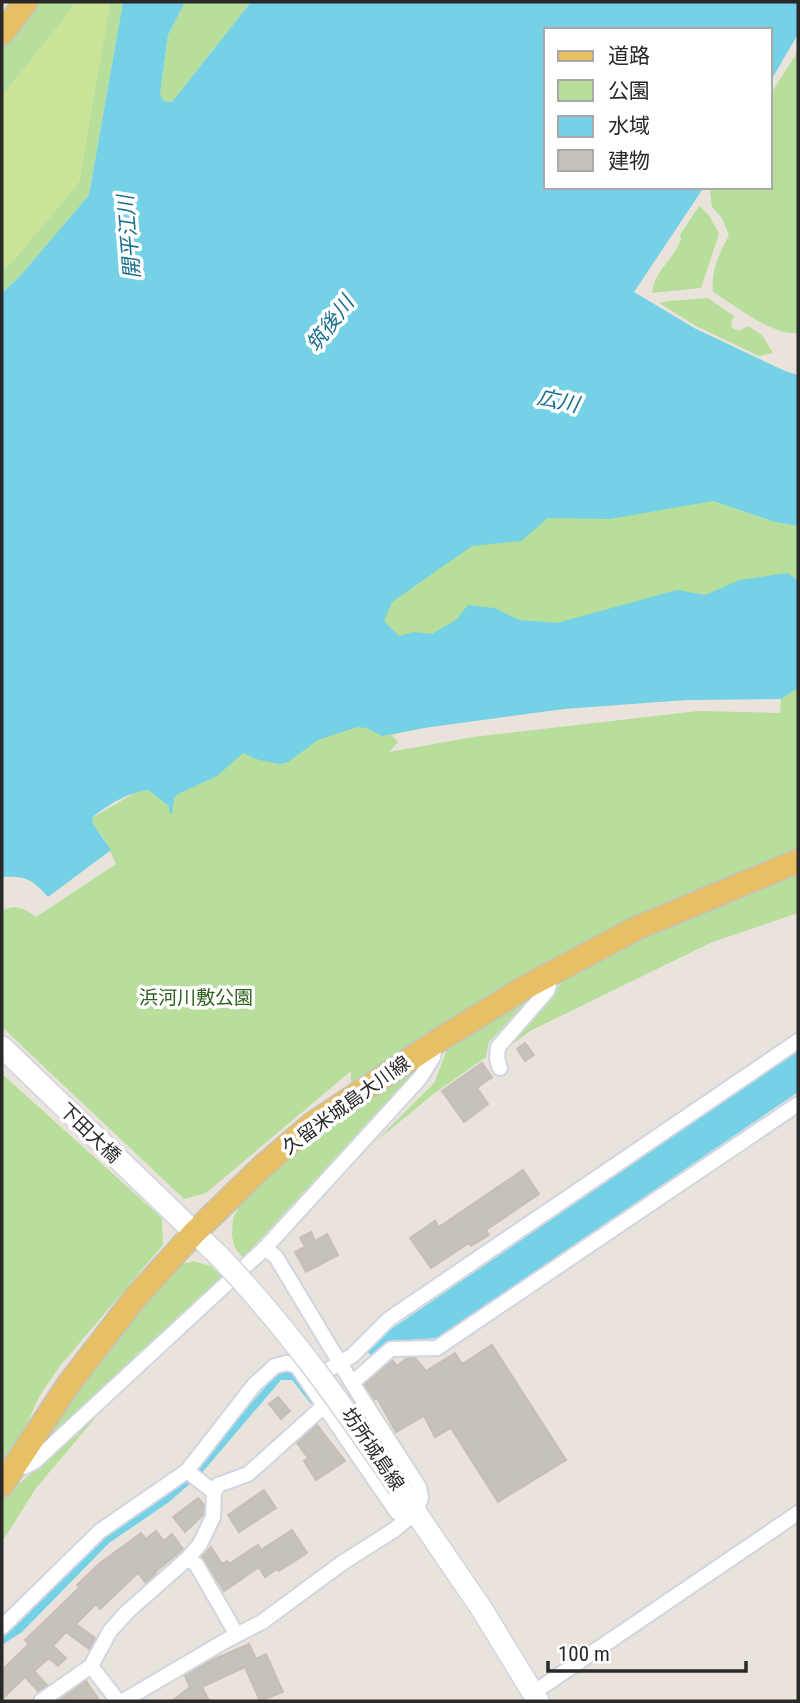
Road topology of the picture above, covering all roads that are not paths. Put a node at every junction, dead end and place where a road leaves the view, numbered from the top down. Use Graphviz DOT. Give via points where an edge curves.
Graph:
graph roads {
  1 [pos="26,2"];
  2 [pos="5,26"];
  3 [pos="798,861"];
  4 [pos="553,972"];
  5 [pos="798,1041"];
  6 [pos="436,1042"];
  7 [pos="2,1048"];
  8 [pos="500,1068"];
  9 [pos="798,1104"];
  10 [pos="187,1226"];
  11 [pos="265,1248"];
  12 [pos="340,1364"];
  13 [pos="308,1382"];
  14 [pos="352,1383"];
  15 [pos="325,1405"];
  16 [pos="187,1471"];
  17 [pos="7,1476"];
  18 [pos="214,1492"];
  19 [pos="798,1513"];
  20 [pos="411,1516"];
  21 [pos="187,1559"];
  22 [pos="2,1627"];
  23 [pos="237,1635"];
  24 [pos="91,1666"];
  25 [pos="537,1699"];
  26 [pos="41,1701"];
  27 [pos="117,1701"];
  28 [pos="123,1701"];
  1 -- 2 [label="main road"];
  3 -- 4 [label="main road, 久留米城島大川線" via="637,928"];
  4 -- 6 [label="main road, 久留米城島大川線"];
  4 -- 8 [label="street" via="547,991 498,1047"];
  5 -- 12 [label="street" via="389,1319"];
  6 -- 10 [label="main road, 久留米城島大川線" via="312,1124"];
  6 -- 11 [label="street" via="421,1078"];
  7 -- 10 [label="main road, 下田大橋"];
  9 -- 14 [label="street" via="437,1348 391,1349"];
  10 -- 17 [label="main road, 久留米城島大川線"];
  10 -- 20 [label="main road, 坊所城島線, bridge" via="259,1298 314,1366 399,1488"];
  11 -- 12 [label="street" via="276,1257"];
  11 -- 17 [label="street" via="34,1462"];
  12 -- 13 [label="street"];
  12 -- 14 [label="street"];
  13 -- 15 [label="street"];
  13 -- 16 [label="street" via="297,1366 275,1366 254,1385"];
  14 -- 20 [label="street" via="419,1487 421,1498"];
  15 -- 18 [label="street" via="248,1474 218,1485"];
  15 -- 20 [label="street" via="396,1511"];
  16 -- 18 [label="street"];
  16 -- 22 [label="street" via="100,1531"];
  18 -- 21 [label="street" via="214,1517"];
  19 -- 25 [label="street"];
  20 -- 23 [label="street"];
  20 -- 25 [label="main road, 坊所城島線" via="496,1631"];
  21 -- 23 [label="street" via="196,1564"];
  21 -- 24 [label="street" via="127,1612 110,1631"];
  23 -- 28 [label="street"];
  24 -- 26 [label="street"];
  24 -- 27 [label="street"];
}
